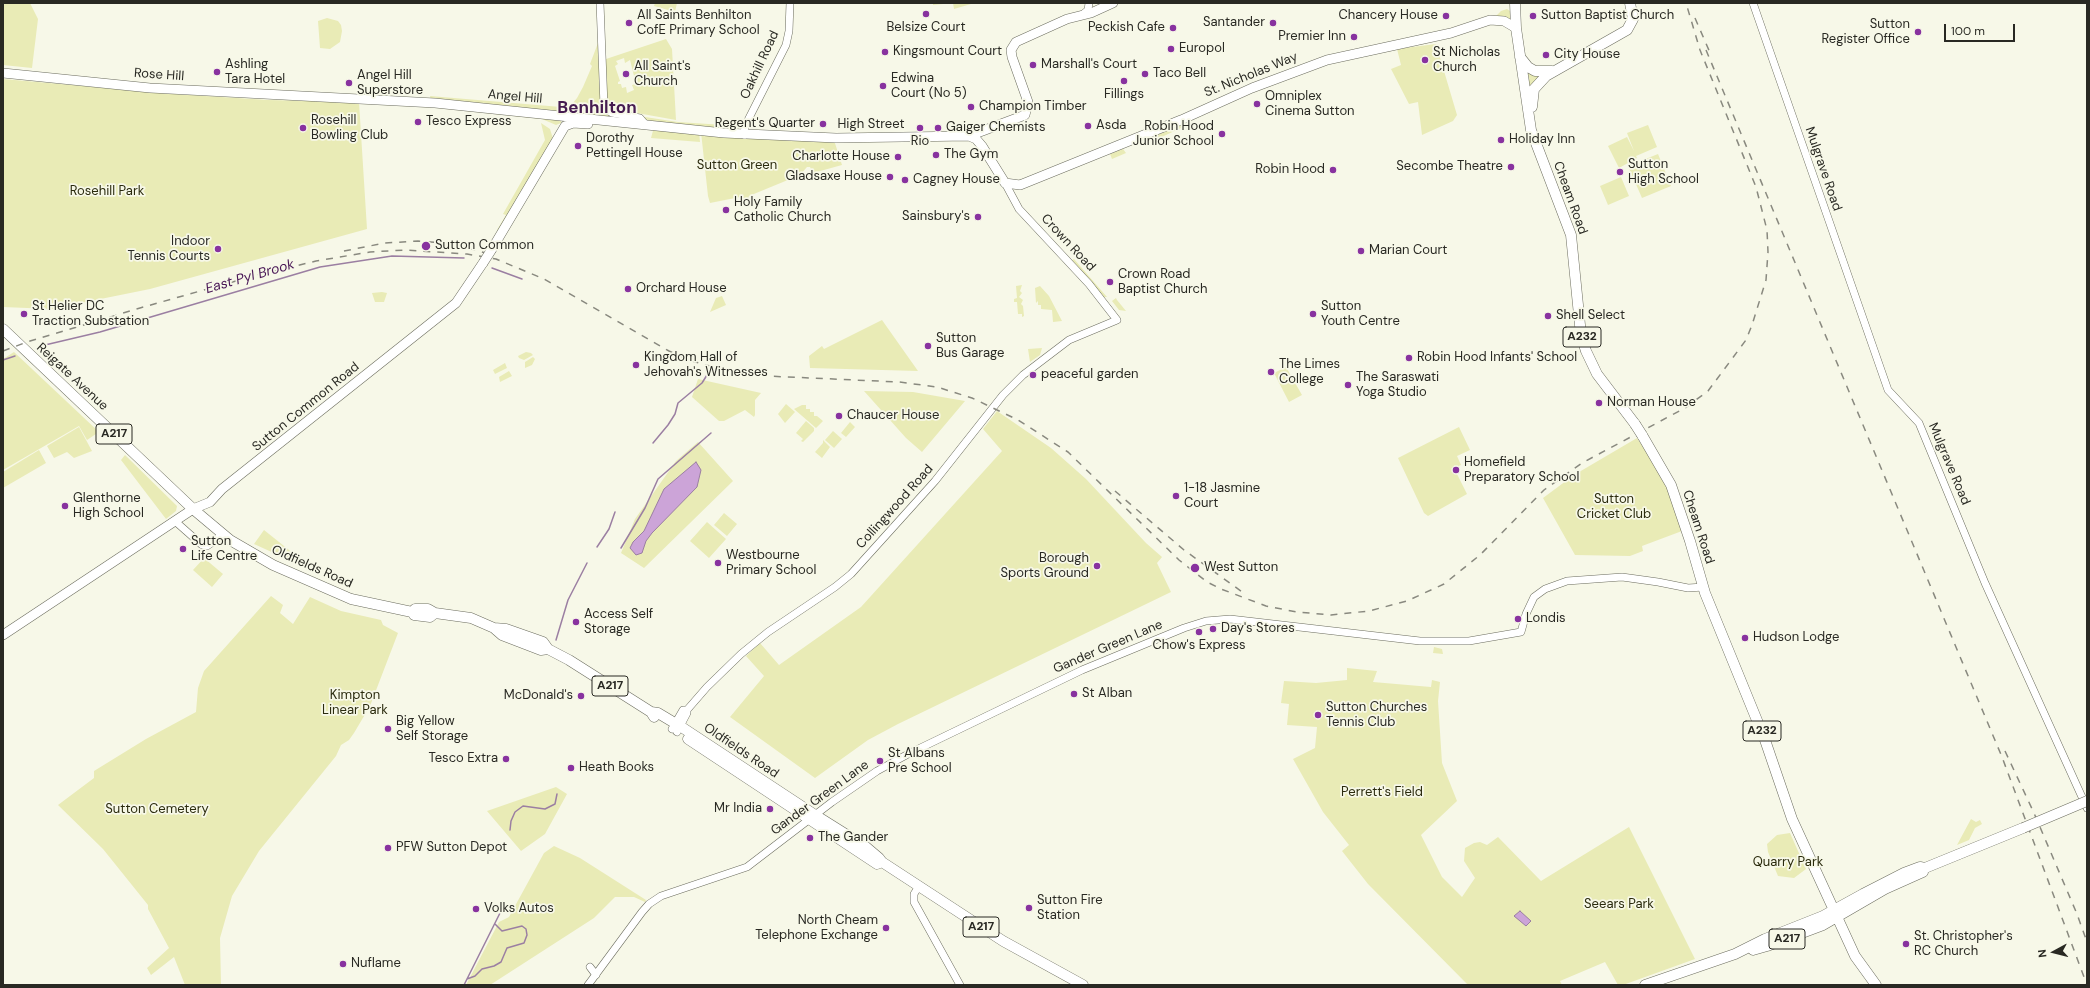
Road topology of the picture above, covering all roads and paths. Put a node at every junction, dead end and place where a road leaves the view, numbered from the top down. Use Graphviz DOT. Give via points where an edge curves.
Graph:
graph roads {
  1 [pos="600,3"];
  2 [pos="790,3"];
  3 [pos="1090,3"];
  4 [pos="1113,3"];
  5 [pos="1515,3"];
  6 [pos="1630,3"];
  7 [pos="1753,3"];
  8 [pos="1100,5"];
  9 [pos="1082,15"];
  10 [pos="1516,28"];
  11 [pos="1520,57"];
  12 [pos="1552,71"];
  13 [pos="3,73"];
  14 [pos="314,96"];
  15 [pos="646,125"];
  16 [pos="989,129"];
  17 [pos="700,131"];
  18 [pos="744,135"];
  19 [pos="969,136"];
  20 [pos="982,146"];
  21 [pos="1542,158"];
  22 [pos="1005,183"];
  23 [pos="1020,185"];
  24 [pos="1015,204"];
  25 [pos="1117,320"];
  26 [pos="3,329"];
  27 [pos="196,508"];
  28 [pos="176,522"];
  29 [pos="222,534"];
  30 [pos="1704,587"];
  31 [pos="3,635"];
  32 [pos="676,727"];
  33 [pos="2085,800"];
  34 [pos="2087,808"];
  35 [pos="812,818"];
  36 [pos="919,886"];
  37 [pos="1835,914"];
  38 [pos="590,967"];
  39 [pos="596,975"];
  40 [pos="588,985"];
  41 [pos="960,985"];
  42 [pos="1083,985"];
  43 [pos="1645,985"];
  44 [pos="1876,985"];
  1 -- 15 [label="street" via="605,109 612,113 640,118"];
  2 -- 18 [label="street, Oakhill Road" via="788,38 745,126"];
  3 -- 9 [label="street" via="1088,10"];
  4 -- 8 [label="main road"];
  5 -- 10 [label="highway, Cheam Road / A232"];
  6 -- 12 [label="highway, A232" via="1633,19 1631,26"];
  7 -- 33 [label="street, Mulgrave Road" via="1888,390 1919,423 1985,583"];
  8 -- 9 [label="main road"];
  9 -- 16 [label="main road, High Street" via="1020,40 1013,46 1012,56 1028,102 1025,115"];
  10 -- 11 [label="highway, Cheam Road / A232"];
  10 -- 23 [label="main road, St. Nicholas Way" via="1504,21 1490,20 1451,32 1327,60 1252,88 1186,118"];
  11 -- 12 [label="highway" via="1524,64 1536,71"];
  11 -- 21 [label="highway, Cheam Road / A232" via="1531,130"];
  12 -- 21 [label="highway, Cheam Road / A232" via="1534,89 1531,99"];
  13 -- 14 [label="main road, Rose Hill" via="150,88"];
  14 -- 15 [label="main road, Angel Hill" via="435,103"];
  15 -- 17 [label="main road, Angel Hill"];
  15 -- 27 [label="main road, Sutton Common Road, bridge" via="635,129 573,123 567,125 456,303 210,502"];
  16 -- 19 [label="main road, High Street"];
  16 -- 20 [label="main road" via="983,133"];
  17 -- 18 [label="main road, High Street"];
  18 -- 19 [label="main road, High Street" via="902,138"];
  19 -- 20 [label="main road, Crown Road"];
  20 -- 22 [label="main road, Crown Road"];
  21 -- 30 [label="highway, Cheam Road / A232, bridge" via="1571,235 1579,319 1586,351 1597,374 1642,434 1670,485"];
  22 -- 23 [label="main road, St. Nicholas Way"];
  22 -- 24 [label="street, Crown Road"];
  23 -- 24 [label="street" via="1012,194"];
  24 -- 25 [label="street, Crown Road" via="1092,288"];
  25 -- 32 [label="street, Collingwood Road" via="1069,340 1023,375 1003,395 931,487 848,577 750,646 687,710"];
  26 -- 27 [label="highway, Reigate Avenue / A217"];
  27 -- 28 [label="main road, Sutton Common Road"];
  27 -- 29 [label="highway, Oldfields Road / A217"];
  28 -- 29 [label="street" via="202,545 207,546"];
  28 -- 31 [label="main road, Sutton Common Road"];
  29 -- 32 [label="highway, Oldfields Road / A217" via="273,565 334,593 371,605 412,612 414,615 430,617 435,613 471,618 494,628 502,635 541,650 548,649 651,712 658,713"];
  30 -- 35 [label="street, Gander Green Lane" via="1688,588 1622,577 1567,581 1545,589 1534,597 1527,608 1521,632 1469,641 1420,641 1242,619 1215,619 1198,623 1082,670 910,753 877,771"];
  30 -- 37 [label="highway, Cheam Road / A232" via="1765,740 1792,819"];
  32 -- 35 [label="highway, Oldfields Road / A217"];
  33 -- 34 [label="street, Mulgrave Road"];
  33 -- 37 [label="highway, A217, bridge" via="2023,828 1885,882"];
  35 -- 36 [label="highway, A217" via="866,847 882,862"];
  35 -- 39 [label="street, Gander Green Lane" via="747,867 671,892 650,904"];
  36 -- 41 [label="street" via="913,897 914,902"];
  36 -- 42 [label="highway, A217" via="1003,941"];
  37 -- 43 [label="highway, A217" via="1735,954"];
  37 -- 44 [label="highway, A232" via="1855,956"];
  38 -- 39 [label="street"];
  39 -- 40 [label="street, Gander Green Lane"];
}
